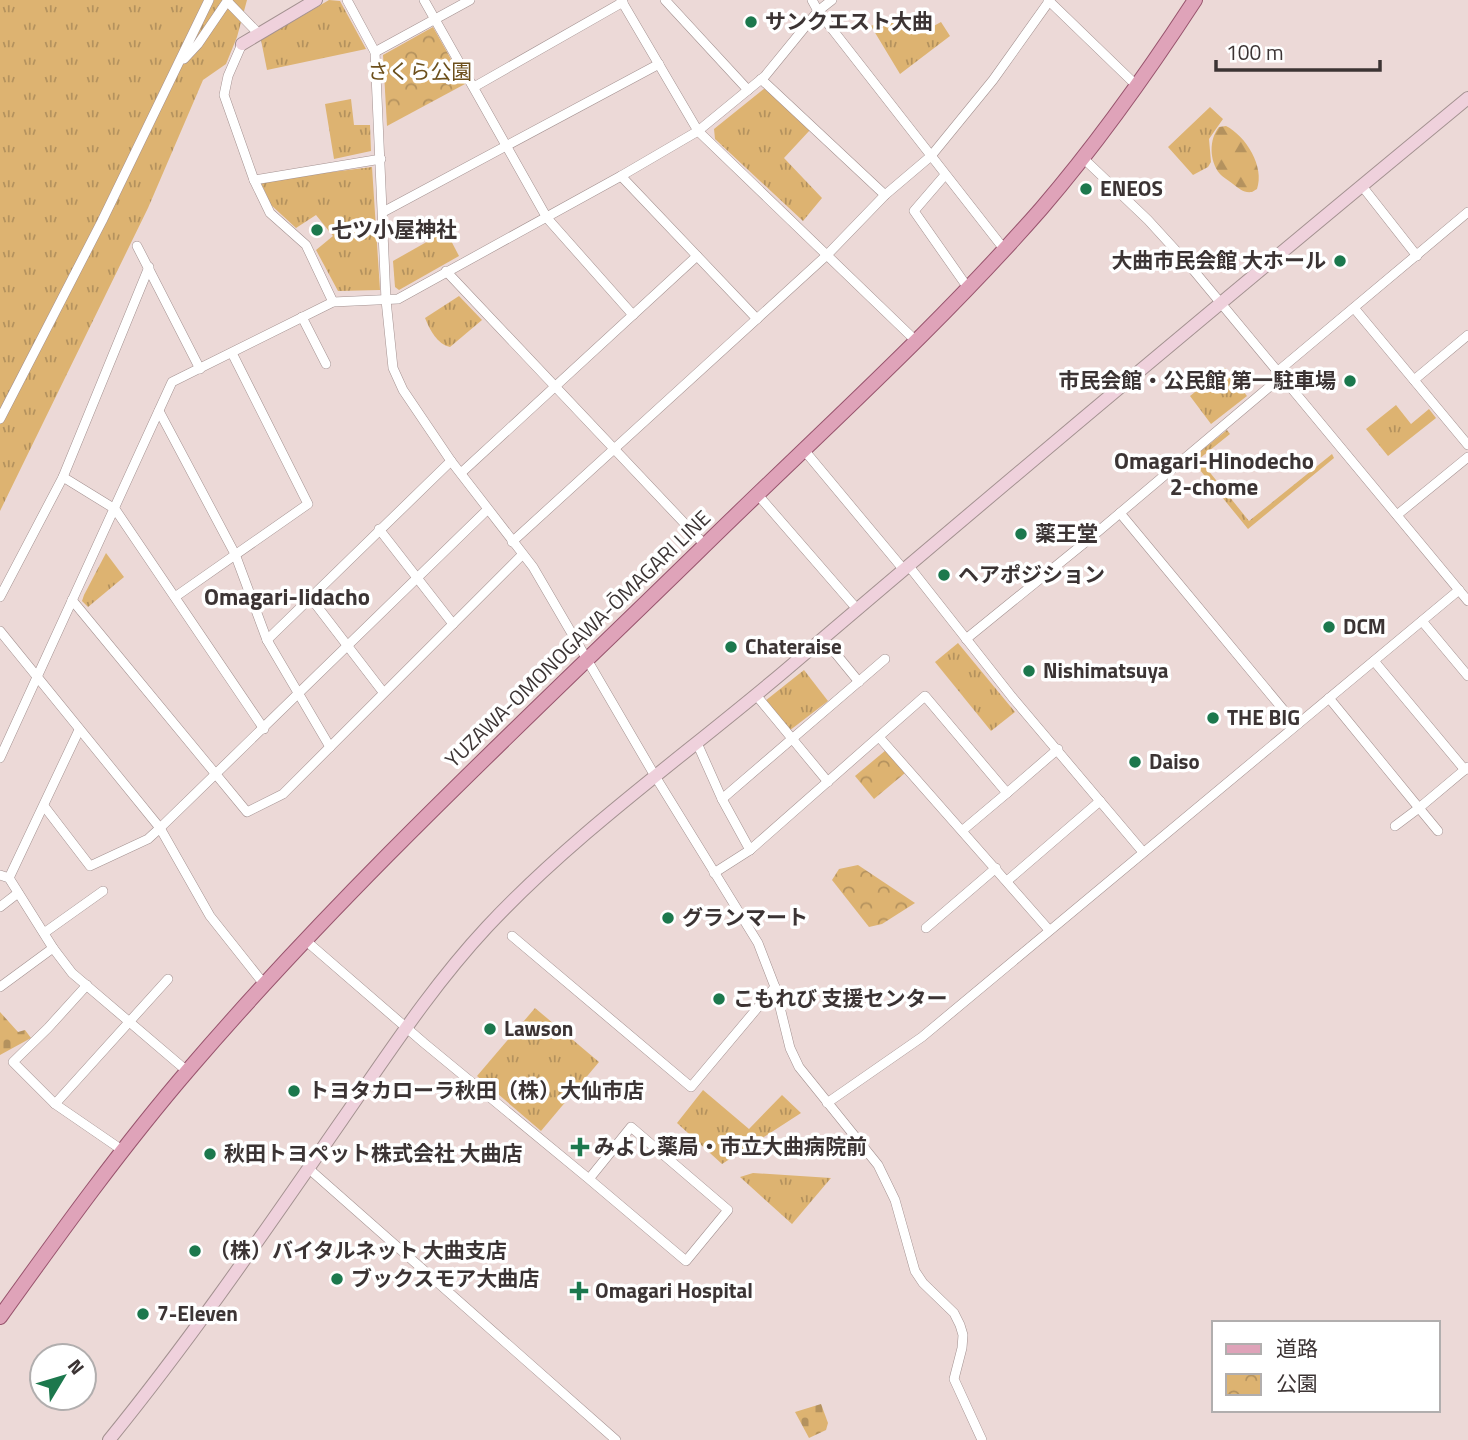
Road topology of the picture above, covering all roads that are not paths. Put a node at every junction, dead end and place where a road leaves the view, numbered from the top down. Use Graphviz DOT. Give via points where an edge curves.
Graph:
graph roads {
  1 [pos="209,0"];
  2 [pos="316,0"];
  3 [pos="347,0"];
  4 [pos="424,0"];
  5 [pos="471,0"];
  6 [pos="665,0"];
  7 [pos="812,0"];
  8 [pos="832,0"];
  9 [pos="1195,0"];
  10 [pos="228,1"];
  11 [pos="622,1"];
  12 [pos="1049,1"];
  13 [pos="818,11"];
  14 [pos="435,19"];
  15 [pos="259,34"];
  16 [pos="242,44"];
  17 [pos="375,52"];
  18 [pos="179,62"];
  19 [pos="659,64"];
  20 [pos="761,79"];
  21 [pos="1136,85"];
  22 [pos="474,88"];
  23 [pos="748,90"];
  24 [pos="1468,98"];
  25 [pos="698,131"];
  26 [pos="507,147"];
  27 [pos="931,156"];
  28 [pos="1083,158"];
  29 [pos="381,159"];
  30 [pos="621,176"];
  31 [pos="945,176"];
  32 [pos="254,180"];
  33 [pos="1362,186"];
  34 [pos="886,195"];
  35 [pos="383,212"];
  36 [pos="1468,212"];
  37 [pos="547,218"];
  38 [pos="136,246"];
  39 [pos="1004,249"];
  40 [pos="827,255"];
  41 [pos="697,256"];
  42 [pos="1417,256"];
  43 [pos="149,267"];
  44 [pos="446,271"];
  45 [pos="968,288"];
  46 [pos="386,300"];
  47 [pos="333,302"];
  48 [pos="1220,303"];
  49 [pos="1354,308"];
  50 [pos="633,314"];
  51 [pos="302,317"];
  52 [pos="757,319"];
  53 [pos="1468,335"];
  54 [pos="916,341"];
  55 [pos="232,353"];
  56 [pos="326,364"];
  57 [pos="200,369"];
  58 [pos="1279,374"];
  59 [pos="1414,380"];
  60 [pos="555,386"];
  61 [pos="159,411"];
  62 [pos="0,419"];
  63 [pos="1468,444"];
  64 [pos="615,450"];
  65 [pos="804,450"];
  66 [pos="1468,457"];
  67 [pos="451,461"];
  68 [pos="461,474"];
  69 [pos="63,477"];
  70 [pos="758,495"];
  71 [pos="115,509"];
  72 [pos="487,510"];
  73 [pos="1120,513"];
  74 [pos="1397,515"];
  75 [pos="379,529"];
  76 [pos="512,542"];
  77 [pos="705,545"];
  78 [pos="235,554"];
  79 [pos="522,555"];
  80 [pos="906,567"];
  81 [pos="417,578"];
  82 [pos="1459,590"];
  83 [pos="0,597"];
  84 [pos="175,597"];
  85 [pos="310,597"];
  86 [pos="72,600"];
  87 [pos="1468,601"];
  88 [pos="857,610"];
  89 [pos="1422,621"];
  90 [pos="453,624"];
  91 [pos="0,631"];
  92 [pos="823,638"];
  93 [pos="966,639"];
  94 [pos="267,640"];
  95 [pos="346,646"];
  96 [pos="886,659"];
  97 [pos="588,660"];
  98 [pos="1374,661"];
  99 [pos="38,676"];
  100 [pos="1468,676"];
  101 [pos="859,682"];
  102 [pos="383,692"];
  103 [pos="299,693"];
  104 [pos="757,695"];
  105 [pos="1329,698"];
  106 [pos="1296,725"];
  107 [pos="264,729"];
  108 [pos="79,730"];
  109 [pos="879,737"];
  110 [pos="791,740"];
  111 [pos="697,743"];
  112 [pos="330,747"];
  113 [pos="1058,749"];
  114 [pos="0,758"];
  115 [pos="1467,768"];
  116 [pos="216,775"];
  117 [pos="655,776"];
  118 [pos="828,782"];
  119 [pos="1007,793"];
  120 [pos="722,799"];
  121 [pos="1100,801"];
  122 [pos="44,806"];
  123 [pos="1419,807"];
  124 [pos="1395,827"];
  125 [pos="160,828"];
  126 [pos="963,830"];
  127 [pos="1438,831"];
  128 [pos="750,850"];
  129 [pos="1143,852"];
  130 [pos="996,868"];
  131 [pos="714,873"];
  132 [pos="4,876"];
  133 [pos="1007,881"];
  134 [pos="103,891"];
  135 [pos="18,893"];
  136 [pos="0,907"];
  137 [pos="926,928"];
  138 [pos="1049,930"];
  139 [pos="44,933"];
  140 [pos="512,936"];
  141 [pos="305,940"];
  142 [pos="53,948"];
  143 [pos="168,979"];
  144 [pos="264,984"];
  145 [pos="87,985"];
  146 [pos="0,987"];
  147 [pos="775,987"];
  148 [pos="130,1022"];
  149 [pos="407,1028"];
  150 [pos="187,1071"];
  151 [pos="827,1103"];
  152 [pos="55,1104"];
  153 [pos="122,1150"];
  154 [pos="308,1168"];
  155 [pos="589,1179"];
  156 [pos="0,1317"];
  157 [pos="109,1440"];
  158 [pos="616,1440"];
  159 [pos="982,1440"];
  1 -- 18 [label="street"];
  2 -- 15 [label="street"];
  3 -- 17 [label="street"];
  4 -- 14 [label="street"];
  5 -- 14 [label="street"];
  6 -- 23 [label="street"];
  7 -- 13 [label="street"];
  8 -- 13 [label="street"];
  9 -- 21 [label="main road, YUZAWA-OMONOGAWA-ŌMAGARI LINE"];
  10 -- 15 [label="street"];
  10 -- 18 [label="street" via="198,44"];
  11 -- 19 [label="street"];
  11 -- 22 [label="street"];
  12 -- 21 [label="street"];
  12 -- 27 [label="street"];
  13 -- 20 [label="street"];
  13 -- 27 [label="street"];
  14 -- 17 [label="street"];
  14 -- 22 [label="street"];
  15 -- 16 [label="street"];
  16 -- 32 [label="street" via="224,95"];
  17 -- 29 [label="street"];
  18 -- 62 [label="street"];
  19 -- 25 [label="street"];
  19 -- 26 [label="street"];
  20 -- 23 [label="street"];
  20 -- 34 [label="street"];
  21 -- 28 [label="main road, YUZAWA-OMONOGAWA-ŌMAGARI LINE"];
  22 -- 26 [label="street"];
  23 -- 25 [label="street"];
  24 -- 33 [label="street"];
  25 -- 30 [label="street"];
  25 -- 40 [label="street"];
  26 -- 35 [label="street"];
  26 -- 37 [label="street"];
  27 -- 31 [label="street"];
  27 -- 34 [label="street"];
  28 -- 39 [label="main road, YUZAWA-OMONOGAWA-ŌMAGARI LINE"];
  28 -- 48 [label="street" via="1148,219"];
  29 -- 32 [label="street"];
  29 -- 35 [label="street"];
  30 -- 37 [label="street"];
  30 -- 41 [label="street"];
  31 -- 39 [label="street"];
  31 -- 45 [label="street" via="914,211"];
  32 -- 47 [label="street" via="270,213 306,244"];
  33 -- 42 [label="street"];
  33 -- 48 [label="street"];
  34 -- 40 [label="street"];
  35 -- 46 [label="street"];
  36 -- 42 [label="street"];
  37 -- 44 [label="street"];
  37 -- 50 [label="street"];
  38 -- 43 [label="street"];
  39 -- 45 [label="main road, YUZAWA-OMONOGAWA-ŌMAGARI LINE"];
  40 -- 52 [label="street"];
  40 -- 54 [label="street"];
  41 -- 50 [label="street"];
  41 -- 52 [label="street"];
  42 -- 49 [label="street"];
  43 -- 57 [label="street"];
  43 -- 69 [label="street"];
  44 -- 46 [label="street" via="398,299"];
  44 -- 60 [label="street"];
  45 -- 54 [label="main road, YUZAWA-OMONOGAWA-ŌMAGARI LINE"];
  46 -- 47 [label="street"];
  46 -- 67 [label="street" via="393,368"];
  47 -- 51 [label="street"];
  48 -- 58 [label="street"];
  48 -- 80 [label="street"];
  49 -- 58 [label="street"];
  49 -- 59 [label="street"];
  50 -- 60 [label="street"];
  51 -- 55 [label="street"];
  51 -- 56 [label="street"];
  52 -- 64 [label="street"];
  53 -- 59 [label="street"];
  54 -- 65 [label="main road, YUZAWA-OMONOGAWA-ŌMAGARI LINE"];
  55 -- 57 [label="street"];
  55 -- 78 [label="street" via="308,504"];
  57 -- 61 [label="street" via="172,382"];
  58 -- 73 [label="street"];
  58 -- 74 [label="street"];
  59 -- 63 [label="street"];
  60 -- 64 [label="street"];
  60 -- 68 [label="street"];
  61 -- 71 [label="street"];
  61 -- 78 [label="street"];
  64 -- 76 [label="street"];
  64 -- 77 [label="street"];
  65 -- 70 [label="main road, YUZAWA-OMONOGAWA-ŌMAGARI LINE"];
  65 -- 80 [label="street"];
  66 -- 74 [label="street"];
  67 -- 68 [label="street"];
  67 -- 75 [label="street"];
  68 -- 72 [label="street"];
  69 -- 71 [label="street"];
  69 -- 83 [label="street"];
  70 -- 77 [label="main road, YUZAWA-OMONOGAWA-ŌMAGARI LINE"];
  70 -- 88 [label="street"];
  71 -- 84 [label="street"];
  71 -- 86 [label="street"];
  72 -- 76 [label="street"];
  72 -- 81 [label="street"];
  73 -- 93 [label="street"];
  73 -- 106 [label="street"];
  74 -- 82 [label="street"];
  75 -- 81 [label="street"];
  75 -- 85 [label="street"];
  76 -- 79 [label="street"];
  77 -- 97 [label="main road, YUZAWA-OMONOGAWA-ŌMAGARI LINE"];
  78 -- 84 [label="street"];
  78 -- 94 [label="street"];
  79 -- 90 [label="street"];
  79 -- 97 [label="street"];
  80 -- 88 [label="street"];
  80 -- 93 [label="street"];
  81 -- 90 [label="street"];
  81 -- 95 [label="street"];
  82 -- 87 [label="street"];
  82 -- 89 [label="street"];
  84 -- 107 [label="street"];
  85 -- 94 [label="street"];
  85 -- 95 [label="street"];
  86 -- 99 [label="street"];
  86 -- 116 [label="street"];
  88 -- 92 [label="street"];
  89 -- 98 [label="street"];
  89 -- 100 [label="street"];
  90 -- 102 [label="street"];
  91 -- 99 [label="street"];
  92 -- 101 [label="street"];
  92 -- 104 [label="street"];
  93 -- 113 [label="street"];
  94 -- 103 [label="street"];
  95 -- 102 [label="street"];
  95 -- 103 [label="street"];
  96 -- 101 [label="street"];
  97 -- 117 [label="street"];
  97 -- 141 [label="main road, YUZAWA-OMONOGAWA-ŌMAGARI LINE" via="426,815"];
  98 -- 105 [label="street"];
  98 -- 115 [label="street"];
  99 -- 108 [label="street"];
  99 -- 114 [label="street"];
  101 -- 110 [label="street"];
  102 -- 112 [label="street"];
  103 -- 107 [label="street"];
  103 -- 112 [label="street"];
  104 -- 110 [label="street"];
  104 -- 111 [label="street"];
  105 -- 106 [label="street"];
  105 -- 123 [label="street"];
  106 -- 129 [label="street"];
  107 -- 116 [label="street"];
  108 -- 122 [label="street"];
  108 -- 125 [label="street"];
  109 -- 118 [label="street"];
  109 -- 119 [label="street" via="925,696"];
  109 -- 126 [label="street"];
  110 -- 118 [label="street"];
  110 -- 120 [label="street"];
  111 -- 117 [label="street"];
  111 -- 120 [label="street"];
  112 -- 116 [label="street" via="283,794 247,812"];
  113 -- 119 [label="street"];
  113 -- 121 [label="street"];
  115 -- 123 [label="street"];
  116 -- 125 [label="street"];
  117 -- 131 [label="street"];
  117 -- 149 [label="street" via="520,894 460,957"];
  118 -- 128 [label="street"];
  119 -- 126 [label="street"];
  120 -- 128 [label="street"];
  121 -- 129 [label="street"];
  121 -- 133 [label="street"];
  122 -- 125 [label="street" via="90,866 148,839"];
  122 -- 132 [label="street"];
  123 -- 124 [label="street"];
  123 -- 127 [label="street"];
  125 -- 144 [label="street" via="210,915"];
  126 -- 130 [label="street"];
  128 -- 131 [label="street"];
  129 -- 138 [label="street"];
  130 -- 133 [label="street"];
  130 -- 137 [label="street"];
  131 -- 147 [label="street" via="758,943"];
  132 -- 135 [label="street"];
  133 -- 138 [label="street"];
  134 -- 139 [label="street"];
  135 -- 136 [label="street"];
  135 -- 139 [label="street"];
  138 -- 151 [label="street" via="922,1037"];
  139 -- 142 [label="street"];
  140 -- 147 [label="street" via="691,1087"];
  141 -- 144 [label="main road, YUZAWA-OMONOGAWA-ŌMAGARI LINE"];
  141 -- 149 [label="street"];
  142 -- 145 [label="street"];
  142 -- 146 [label="street"];
  143 -- 148 [label="street"];
  144 -- 150 [label="main road, YUZAWA-OMONOGAWA-ŌMAGARI LINE"];
  145 -- 148 [label="street"];
  145 -- 152 [label="street" via="13,1062"];
  147 -- 151 [label="street" via="790,1048"];
  148 -- 150 [label="street"];
  148 -- 152 [label="street"];
  149 -- 154 [label="street"];
  149 -- 155 [label="street"];
  150 -- 153 [label="main road, YUZAWA-OMONOGAWA-ŌMAGARI LINE"];
  151 -- 159 [label="street" via="878,1165 895,1200 915,1271 960,1325 962,1348 954,1379"];
  152 -- 153 [label="street"];
  153 -- 156 [label="main road, YUZAWA-OMONOGAWA-ŌMAGARI LINE"];
  154 -- 157 [label="street"];
  154 -- 158 [label="street"];
  155 -- 155 [label="street" via="687,1261 728,1210 631,1127"];
}
